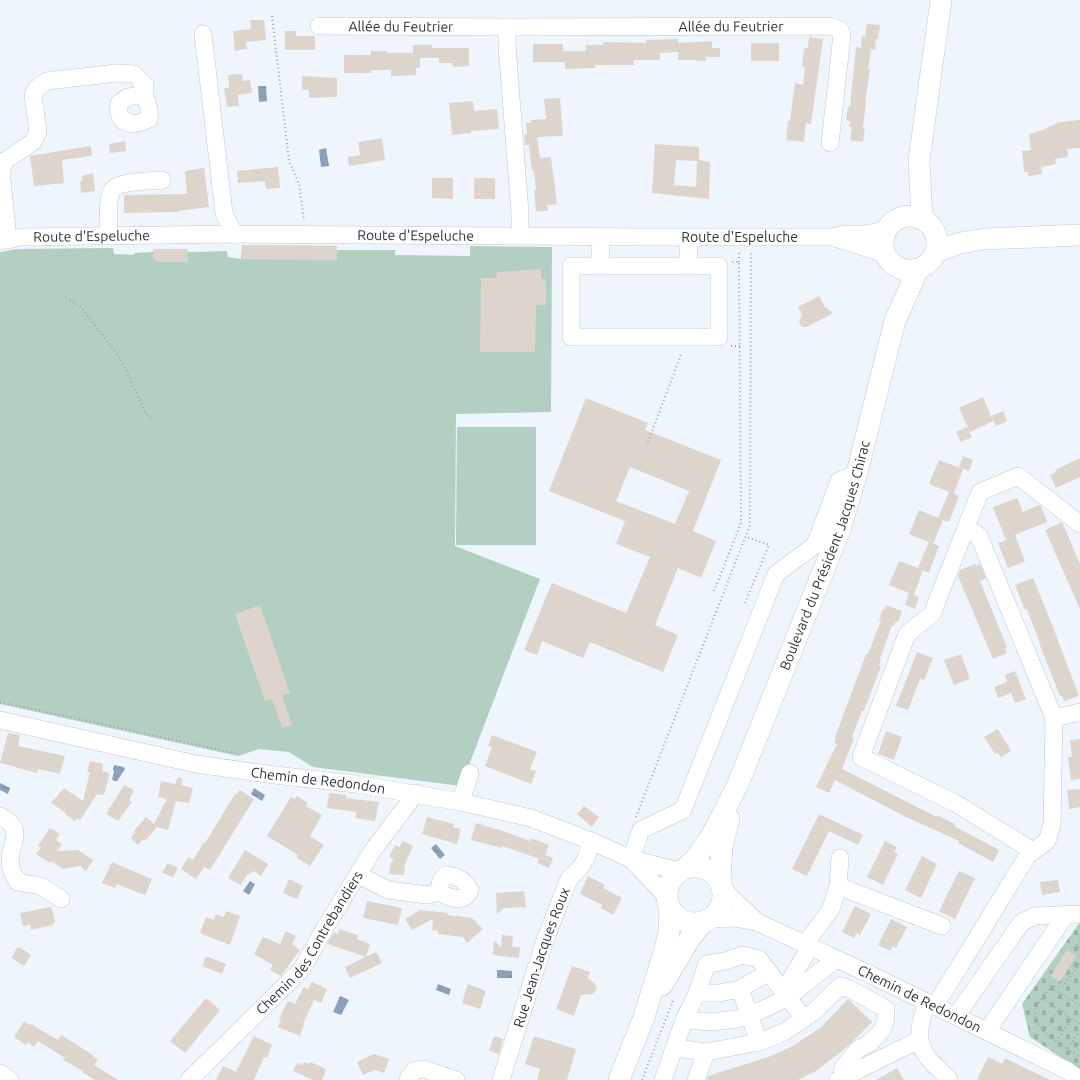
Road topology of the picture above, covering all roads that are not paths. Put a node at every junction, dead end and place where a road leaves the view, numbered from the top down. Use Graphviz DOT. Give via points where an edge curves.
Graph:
graph roads {
  1 [pos="941,0"];
  2 [pos="319,26"];
  3 [pos="507,27"];
  4 [pos="203,34"];
  5 [pos="145,94"];
  6 [pos="830,143"];
  7 [pos="919,161"];
  8 [pos="162,180"];
  9 [pos="892,224"];
  10 [pos="929,225"];
  11 [pos="234,234"];
  12 [pos="109,235"];
  13 [pos="1080,235"];
  14 [pos="520,236"];
  15 [pos="600,237"];
  16 [pos="689,237"];
  17 [pos="832,237"];
  18 [pos="985,239"];
  19 [pos="4,241"];
  20 [pos="936,252"];
  21 [pos="889,259"];
  22 [pos="600,266"];
  23 [pos="688,266"];
  24 [pos="918,269"];
  25 [pos="895,321"];
  26 [pos="857,473"];
  27 [pos="1080,524"];
  28 [pos="966,528"];
  29 [pos="1080,712"];
  30 [pos="1054,718"];
  31 [pos="0,720"];
  32 [pos="470,773"];
  33 [pos="738,784"];
  34 [pos="416,793"];
  35 [pos="461,802"];
  36 [pos="0,816"];
  37 [pos="591,841"];
  38 [pos="1033,851"];
  39 [pos="840,858"];
  40 [pos="631,859"];
  41 [pos="683,869"];
  42 [pos="359,875"];
  43 [pos="721,885"];
  44 [pos="838,886"];
  45 [pos="439,892"];
  46 [pos="61,899"];
  47 [pos="668,903"];
  48 [pos="1073,915"];
  49 [pos="707,920"];
  50 [pos="757,922"];
  51 [pos="942,926"];
  52 [pos="807,946"];
  53 [pos="836,959"];
  54 [pos="769,972"];
  55 [pos="740,989"];
  56 [pos="697,993"];
  57 [pos="786,994"];
  58 [pos="931,1004"];
  59 [pos="749,1015"];
  60 [pos="956,1016"];
  61 [pos="644,1017"];
  62 [pos="804,1018"];
  63 [pos="684,1020"];
  64 [pos="987,1031"];
  65 [pos="919,1040"];
  66 [pos="759,1042"];
  67 [pos="675,1048"];
  68 [pos="706,1052"];
  69 [pos="937,1073"];
  70 [pos="0,1074"];
  71 [pos="840,1079"];
  72 [pos="10,1080"];
  73 [pos="189,1080"];
  74 [pos="408,1080"];
  75 [pos="456,1080"];
  76 [pos="501,1080"];
  77 [pos="619,1080"];
  78 [pos="663,1080"];
  79 [pos="696,1080"];
  80 [pos="949,1080"];
  81 [pos="1080,1080"];
  1 -- 7 [label="main road"];
  2 -- 3 [label="street, Allée du Feutrier"];
  3 -- 6 [label="street, Allée du Feutrier" via="830,26 840,30 842,35"];
  3 -- 14 [label="street"];
  4 -- 11 [label="street" via="224,213"];
  5 -- 19 [label="street" via="145,85 134,74 117,73 47,81 37,88 34,95 38,132 33,142 6,160 1,170"];
  7 -- 9 [label="main road"];
  7 -- 10 [label="main road"];
  8 -- 12 [label="street" via="121,184 114,189 109,199"];
  9 -- 10 [label="main road" via="906,216 915,216"];
  9 -- 17 [label="street, Route d'Espeluche" via="864,234"];
  9 -- 21 [label="main road" via="884,237 883,246"];
  10 -- 18 [label="main road"];
  10 -- 20 [label="main road" via="937,238"];
  11 -- 12 [label="street, Route d'Espeluche"];
  11 -- 14 [label="street, Route d'Espeluche"];
  12 -- 19 [label="street, Route d'Espeluche" via="22,237"];
  13 -- 18 [label="main road"];
  14 -- 15 [label="street, Route d'Espeluche"];
  15 -- 16 [label="street, Route d'Espeluche"];
  15 -- 22 [label="street"];
  16 -- 17 [label="street, Route d'Espeluche"];
  16 -- 23 [label="street"];
  17 -- 21 [label="street, Route d'Espeluche"];
  18 -- 20 [label="main road" via="960,243"];
  20 -- 24 [label="main road" via="932,260"];
  21 -- 24 [label="main road" via="901,269"];
  21 -- 25 [label="main road, Boulevard du Président Jacques Chirac"];
  22 -- 23 [label="street"];
  22 -- 23 [label="street" via="571,266 571,337 719,337 719,266"];
  24 -- 25 [label="main road, Boulevard du Président Jacques Chirac"];
  25 -- 26 [label="main road, Boulevard du Président Jacques Chirac"];
  26 -- 33 [label="main road, Boulevard du Président Jacques Chirac" via="840,529"];
  26 -- 40 [label="street" via="839,481 815,545 776,574 683,810 641,830"];
  27 -- 28 [label="street" via="1018,476 980,492"];
  28 -- 30 [label="street" via="979,536"];
  28 -- 38 [label="street" via="932,614 907,634 861,757 955,803"];
  29 -- 30 [label="street"];
  30 -- 38 [label="street" via="1052,825 1047,841"];
  31 -- 34 [label="street, Chemin de Redondon" via="196,764"];
  32 -- 35 [label="street"];
  33 -- 41 [label="main road, Boulevard du Président Jacques Chirac" via="712,835 696,858"];
  33 -- 43 [label="main road, Boulevard du Président Jacques Chirac" via="722,846"];
  34 -- 35 [label="street, Chemin de Redondon"];
  34 -- 42 [label="street, Chemin des Contrebandiers" via="373,850"];
  35 -- 37 [label="street, Chemin de Redondon" via="531,818"];
  36 -- 46 [label="street" via="10,821 15,829 10,868 18,882 41,886"];
  37 -- 40 [label="street, Chemin de Redondon"];
  37 -- 76 [label="street, Rue Jean-Jacques Roux" via="586,858 569,879 545,940"];
  38 -- 58 [label="street"];
  39 -- 44 [label="street"];
  40 -- 41 [label="street, Chemin de Redondon"];
  40 -- 47 [label="street, Chemin de Redondon"];
  41 -- 43 [label="main road" via="697,866 706,868 714,873"];
  41 -- 47 [label="main road" via="672,878 668,886"];
  42 -- 45 [label="street" via="388,890 427,895"];
  42 -- 73 [label="street, Chemin des Contrebandiers" via="302,969"];
  43 -- 49 [label="main road" via="724,898 722,906 718,913"];
  43 -- 50 [label="street, Chemin de Redondon"];
  44 -- 51 [label="street"];
  44 -- 52 [label="street" via="831,909"];
  47 -- 49 [label="main road" via="675,915 688,923 695,924"];
  47 -- 61 [label="main road" via="669,932"];
  48 -- 60 [label="street" via="1035,916 1022,922"];
  48 -- 64 [label="street"];
  49 -- 50 [label="street, Chemin de Redondon" via="734,918"];
  49 -- 61 [label="main road" via="690,938"];
  50 -- 52 [label="street, Chemin de Redondon"];
  52 -- 53 [label="street, Chemin de Redondon"];
  52 -- 57 [label="street"];
  53 -- 57 [label="street"];
  53 -- 58 [label="street, Chemin de Redondon"];
  54 -- 55 [label="street"];
  54 -- 56 [label="street" via="759,960 742,955 707,964"];
  54 -- 57 [label="street"];
  55 -- 56 [label="street"];
  55 -- 59 [label="street"];
  56 -- 63 [label="street"];
  57 -- 59 [label="street" via="769,1007"];
  57 -- 62 [label="street"];
  58 -- 60 [label="street, Chemin de Redondon"];
  58 -- 65 [label="street" via="922,1020"];
  59 -- 63 [label="street" via="711,1022"];
  59 -- 66 [label="street"];
  60 -- 64 [label="street, Chemin de Redondon"];
  61 -- 77 [label="main road"];
  62 -- 66 [label="street" via="784,1032"];
  62 -- 71 [label="street" via="841,986 850,988 886,1009 886,1020 882,1030 870,1044 858,1049 843,1068"];
  63 -- 67 [label="street"];
  64 -- 81 [label="street, Chemin de Redondon" via="1068,1071"];
  65 -- 69 [label="street"];
  65 -- 71 [label="street"];
  66 -- 68 [label="street"];
  67 -- 68 [label="street"];
  67 -- 78 [label="street"];
  68 -- 79 [label="street"];
  69 -- 80 [label="street"];
  70 -- 72 [label="street"];
  74 -- 75 [label="street" via="415,1070 424,1069"];
}
